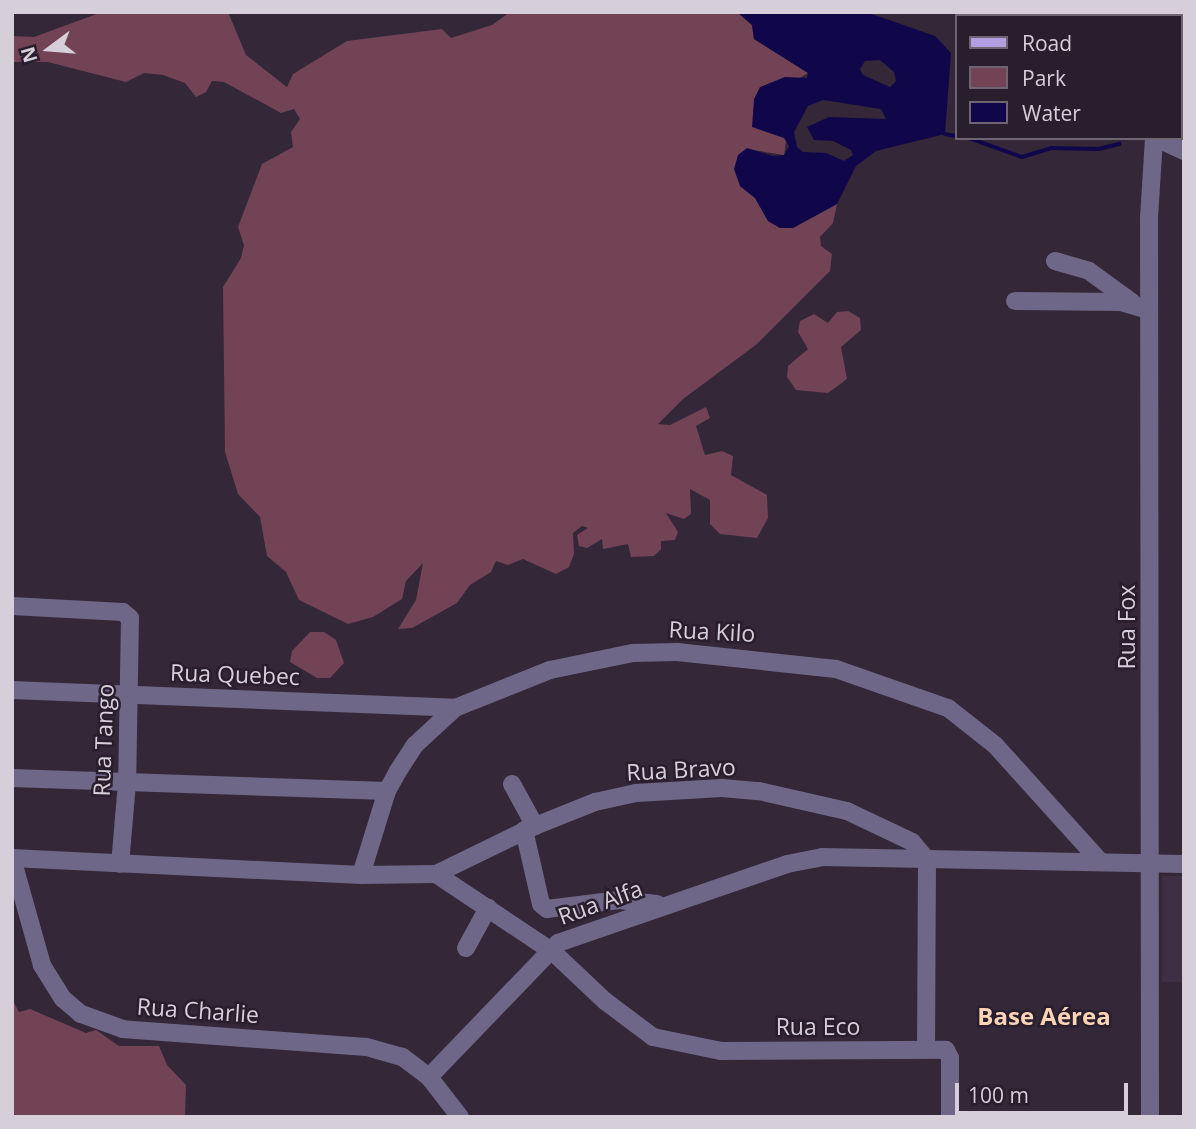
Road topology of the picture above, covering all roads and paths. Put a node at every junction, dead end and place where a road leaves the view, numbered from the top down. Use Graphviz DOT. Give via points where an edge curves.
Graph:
graph roads {
  1 [pos="1155,140"];
  2 [pos="1159,140"];
  3 [pos="1184,151"];
  4 [pos="1055,261"];
  5 [pos="1015,301"];
  6 [pos="1141,307"];
  7 [pos="12,606"];
  8 [pos="12,690"];
  9 [pos="129,694"];
  10 [pos="455,708"];
  11 [pos="12,778"];
  12 [pos="127,783"];
  13 [pos="512,784"];
  14 [pos="387,791"];
  15 [pos="530,828"];
  16 [pos="12,858"];
  17 [pos="927,859"];
  18 [pos="1099,860"];
  19 [pos="120,864"];
  20 [pos="1151,864"];
  21 [pos="1184,864"];
  22 [pos="436,874"];
  23 [pos="361,875"];
  24 [pos="664,905"];
  25 [pos="488,908"];
  26 [pos="547,909"];
  27 [pos="521,929"];
  28 [pos="466,948"];
  29 [pos="553,952"];
  30 [pos="926,1049"];
  31 [pos="429,1077"];
  32 [pos="460,1117"];
  33 [pos="950,1117"];
  34 [pos="1150,1117"];
  1 -- 6 [label="street, Rua Fox"];
  2 -- 3 [label="street"];
  4 -- 6 [label="street" via="1089,271"];
  5 -- 6 [label="street"];
  6 -- 20 [label="street, Rua Fox"];
  7 -- 9 [label="street, Rua Tango" via="123,612 130,618"];
  8 -- 9 [label="street, Rua Quebec"];
  9 -- 10 [label="street, Rua Quebec"];
  9 -- 12 [label="street, Rua Tango"];
  10 -- 14 [label="street, Rua Kilo" via="415,746"];
  10 -- 18 [label="street, Rua Kilo" via="550,670 633,653 725,654 836,669 912,692 972,723"];
  11 -- 12 [label="street"];
  12 -- 14 [label="street"];
  12 -- 19 [label="street, Rua Tango"];
  13 -- 15 [label="street"];
  14 -- 23 [label="street, Rua Kilo"];
  15 -- 17 [label="street, Rua Bravo" via="595,802 636,793 722,788 759,791 847,811 912,842"];
  15 -- 22 [label="street, Rua Bravo"];
  15 -- 26 [label="street" via="541,904"];
  16 -- 19 [label="street"];
  16 -- 31 [label="street, Rua Charlie" via="42,965 63,999 81,1014 123,1029 366,1047 402,1057"];
  17 -- 18 [label="street, Rua Alfa"];
  17 -- 24 [label="street, Rua Alfa" via="822,857"];
  17 -- 30 [label="street"];
  18 -- 20 [label="street, Rua Alfa"];
  19 -- 23 [label="street"];
  20 -- 21 [label="street, Rua Alfa"];
  20 -- 34 [label="street, Rua Fox"];
  22 -- 23 [label="street"];
  22 -- 25 [label="street, Rua Alfa"];
  24 -- 26 [label="street" via="619,900"];
  24 -- 29 [label="street, Rua Alfa" via="566,939"];
  25 -- 27 [label="street, Rua Alfa"];
  25 -- 28 [label="street"];
  26 -- 27 [label="street"];
  27 -- 29 [label="street, Rua Alfa"];
  29 -- 30 [label="street, Rua Eco" via="629,1022 653,1037 682,1046 721,1051"];
  29 -- 31 [label="street"];
  30 -- 33 [label="street" via="948,1054"];
  31 -- 32 [label="street, Rua Charlie"];
}
